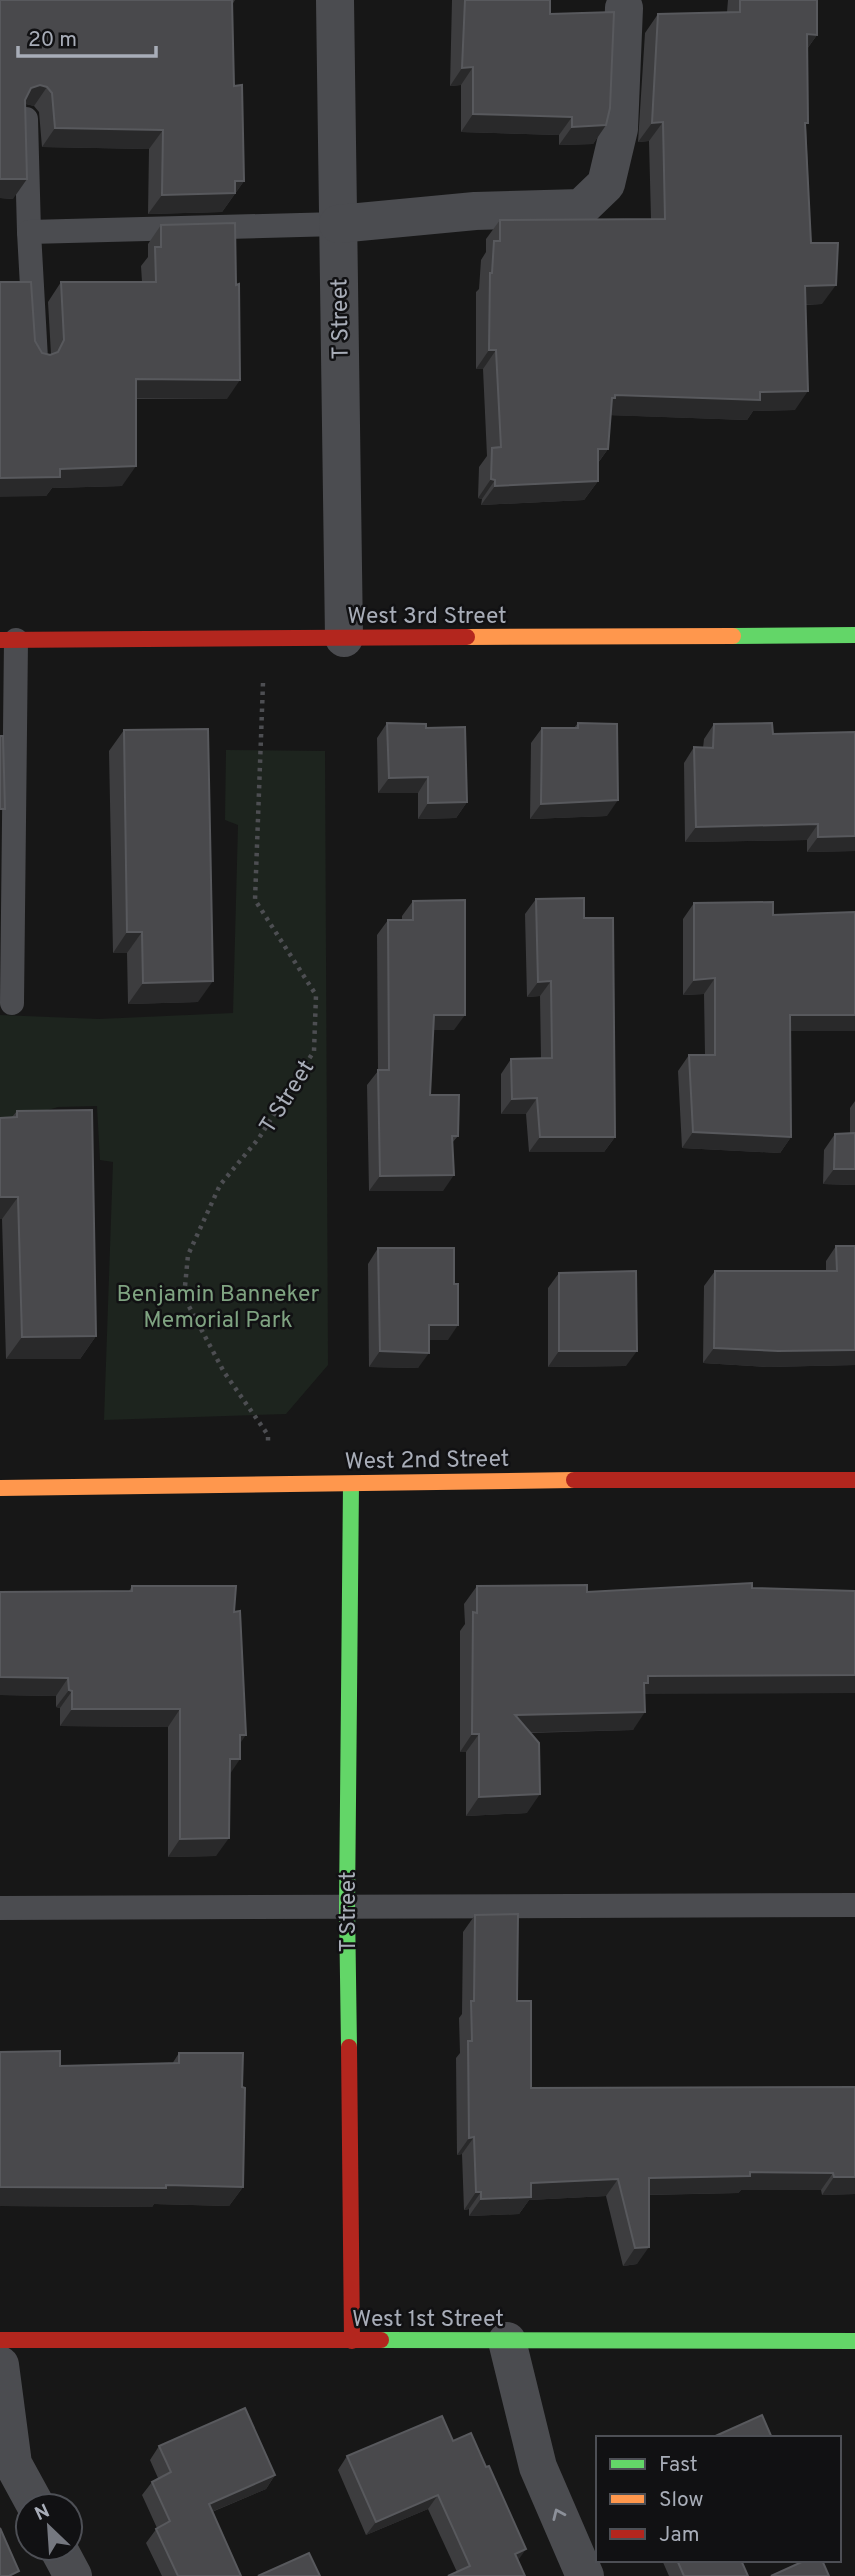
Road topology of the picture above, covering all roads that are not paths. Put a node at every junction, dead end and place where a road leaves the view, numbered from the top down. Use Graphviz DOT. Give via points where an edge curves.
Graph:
graph roads {
  1 [pos="335,0"];
  2 [pos="624,8"];
  3 [pos="26,119"];
  4 [pos="338,224"];
  5 [pos="29,232"];
  6 [pos="36,359"];
  7 [pos="855,635"];
  8 [pos="344,638"];
  9 [pos="8,640"];
  10 [pos="12,1003"];
  11 [pos="855,1480"];
  12 [pos="351,1483"];
  13 [pos="0,1488"];
  14 [pos="855,1905"];
  15 [pos="347,1907"];
  16 [pos="0,1908"];
  17 [pos="0,2340"];
  18 [pos="352,2341"];
  19 [pos="507,2341"];
  20 [pos="855,2341"];
  21 [pos="0,2365"];
  22 [pos="28,2492"];
  23 [pos="585,2576"];
  1 -- 4 [label="street, T Street"];
  2 -- 4 [label="street" via="620,129 606,184 581,208 475,211"];
  3 -- 5 [label="lane"];
  4 -- 5 [label="lane"];
  4 -- 8 [label="street, T Street"];
  5 -- 6 [label="lane"];
  7 -- 8 [label="street, West 3rd Street"];
  8 -- 9 [label="street, West 3rd Street"];
  9 -- 10 [label="lane"];
  11 -- 12 [label="street, West 2nd Street"];
  12 -- 13 [label="street, West 2nd Street"];
  12 -- 15 [label="street, T Street"];
  14 -- 15 [label="lane"];
  15 -- 16 [label="lane"];
  15 -- 18 [label="street, T Street"];
  17 -- 18 [label="street, West 1st Street"];
  18 -- 19 [label="street, West 1st Street"];
  19 -- 20 [label="street, West 1st Street"];
  23 -- 19 [label="street, one-way" via="538,2468"];
  21 -- 22 [label="street" via="13,2464"];
}
